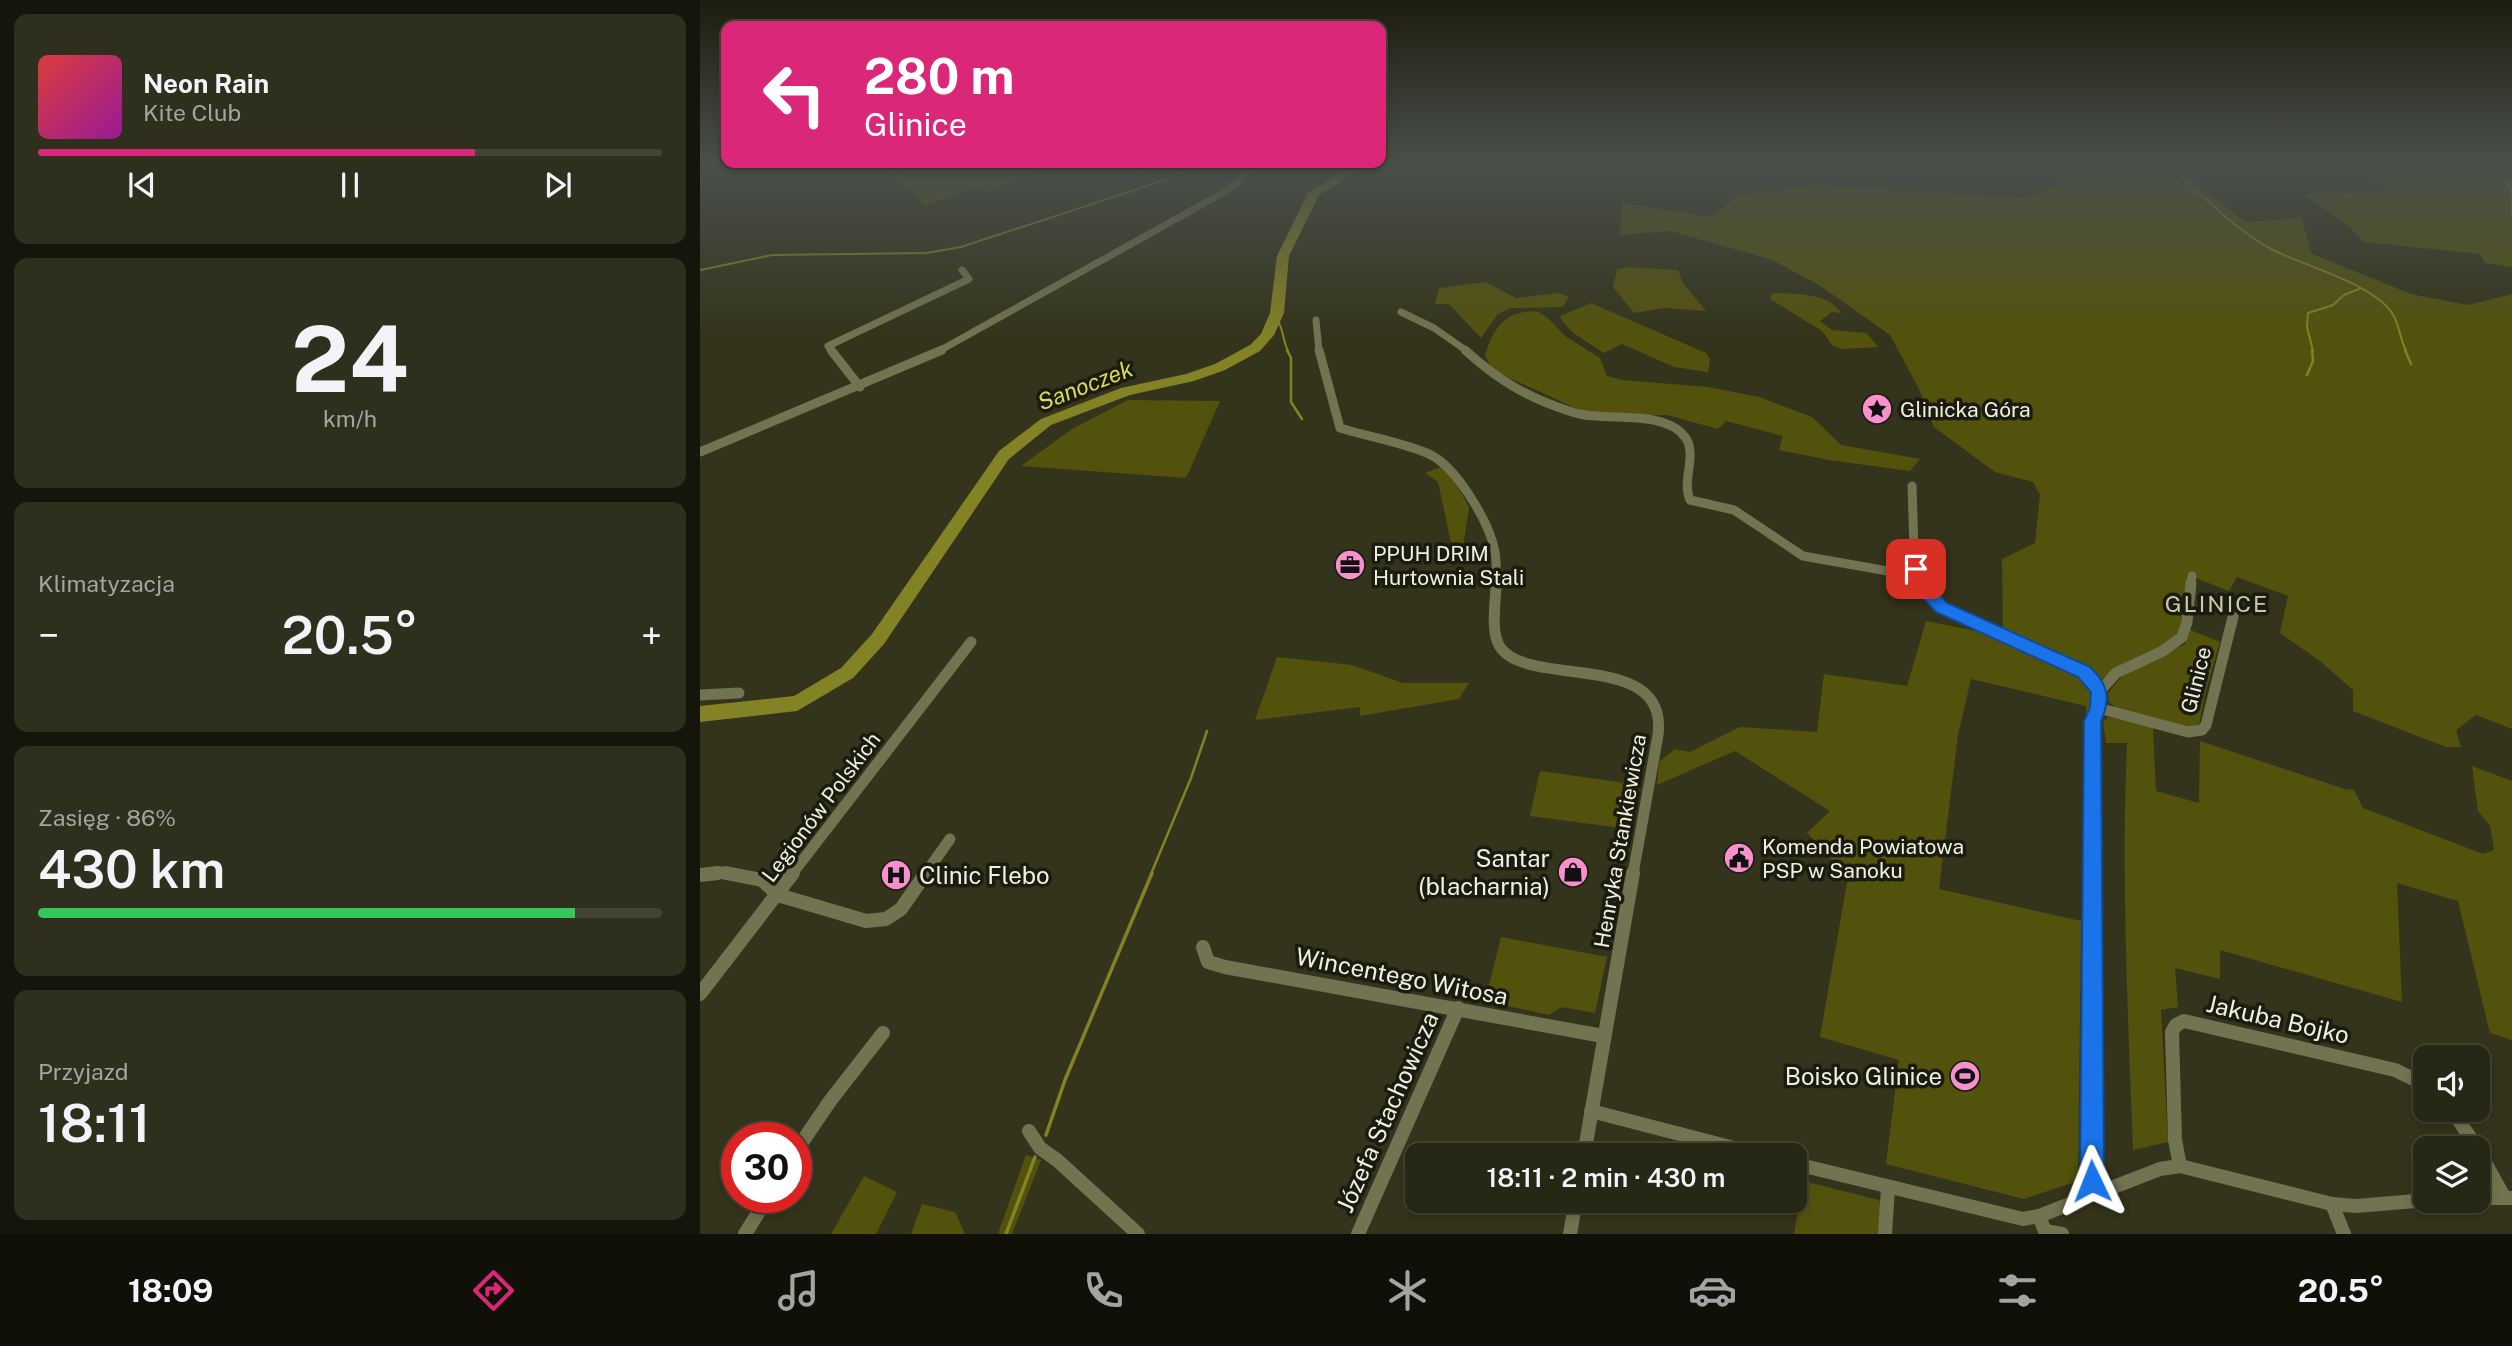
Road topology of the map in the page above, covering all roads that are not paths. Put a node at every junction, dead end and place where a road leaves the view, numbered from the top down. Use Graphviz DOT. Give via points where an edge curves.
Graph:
graph roads {
  1 [pos="1175,221"];
  2 [pos="962,270"];
  3 [pos="1401,312"];
  4 [pos="1316,320"];
  5 [pos="859,387"];
  6 [pos="700,452"];
  7 [pos="1912,486"];
  8 [pos="2192,576"];
  9 [pos="1919,580"];
  10 [pos="2233,617"];
  11 [pos="971,642"];
  12 [pos="2099,692"];
  13 [pos="739,693"];
  14 [pos="700,695"];
  15 [pos="2098,708"];
  16 [pos="950,839"];
  17 [pos="700,875"];
  18 [pos="778,895"];
  19 [pos="1203,947"];
  20 [pos="700,994"];
  21 [pos="1458,1008"];
  22 [pos="883,1033"];
  23 [pos="1603,1036"];
  24 [pos="2413,1079"];
  25 [pos="1591,1111"];
  26 [pos="812,1127"];
  27 [pos="1029,1131"];
  28 [pos="1586,1143"];
  29 [pos="1714,1143"];
  30 [pos="1807,1167"];
  31 [pos="2180,1167"];
  32 [pos="2490,1170"];
  33 [pos="1888,1188"];
  34 [pos="2096,1193"];
  35 [pos="2490,1198"];
  36 [pos="2508,1198"];
  37 [pos="2413,1201"];
  38 [pos="2332,1204"];
  39 [pos="758,1213"];
  40 [pos="1574,1213"];
  41 [pos="2043,1227"];
  42 [pos="745,1234"];
  43 [pos="1138,1234"];
  44 [pos="1358,1234"];
  45 [pos="1570,1234"];
  46 [pos="1885,1234"];
  47 [pos="2062,1234"];
  48 [pos="2344,1234"];
  1 -- 5 [label="street" via="938,352"];
  2 -- 5 [label="street" via="969,279 828,346"];
  3 -- 9 [label="street" via="1463,347 1486,370 1532,398 1583,416 1653,419 1675,428 1691,450 1684,486 1690,500 1734,510 1803,556"];
  4 -- 23 [label="street, Henryka Stankiewicza" via="1320,361 1340,428 1436,458 1453,471 1478,511 1496,554 1496,631 1503,651 1518,661 1633,686 1656,706 1658,735"];
  5 -- 6 [label="street"];
  7 -- 9 [label="street"];
  8 -- 12 [label="street" via="2182,637 2116,673"];
  9 -- 12 [label="street" via="1941,607 2084,672"];
  10 -- 15 [label="street, Glinice" via="2203,730 2173,729"];
  11 -- 18 [label="street, Legionów Polskich"];
  12 -- 15 [label="street"];
  13 -- 14 [label="street"];
  15 -- 34 [label="street" via="2093,721 2091,850 2091,1177"];
  16 -- 18 [label="street" via="909,900 886,919 866,921"];
  17 -- 18 [label="street" via="747,876 762,880"];
  18 -- 20 [label="street, Legionów Polskich"];
  19 -- 21 [label="street, Wincentego Witosa" via="1208,962 1225,967"];
  21 -- 23 [label="street, Wincentego Witosa"];
  21 -- 44 [label="street, Józefa Stachowicza"];
  22 -- 26 [label="street"];
  23 -- 25 [label="street, Henryka Stankiewicza"];
  24 -- 31 [label="street, Jakuba Bojko" via="2395,1070 2184,1021 2172,1032"];
  25 -- 28 [label="street, Henryka Stankiewicza"];
  25 -- 29 [label="street"];
  27 -- 43 [label="street" via="1040,1148"];
  30 -- 33 [label="street"];
  31 -- 34 [label="street"];
  31 -- 38 [label="street"];
  32 -- 36 [label="street"];
  33 -- 41 [label="street"];
  33 -- 46 [label="street"];
  34 -- 41 [label="street"];
  35 -- 36 [label="street"];
  37 -- 38 [label="street"];
  38 -- 48 [label="street"];
  39 -- 42 [label="street"];
  40 -- 45 [label="street"];
  41 -- 47 [label="street"];
}
